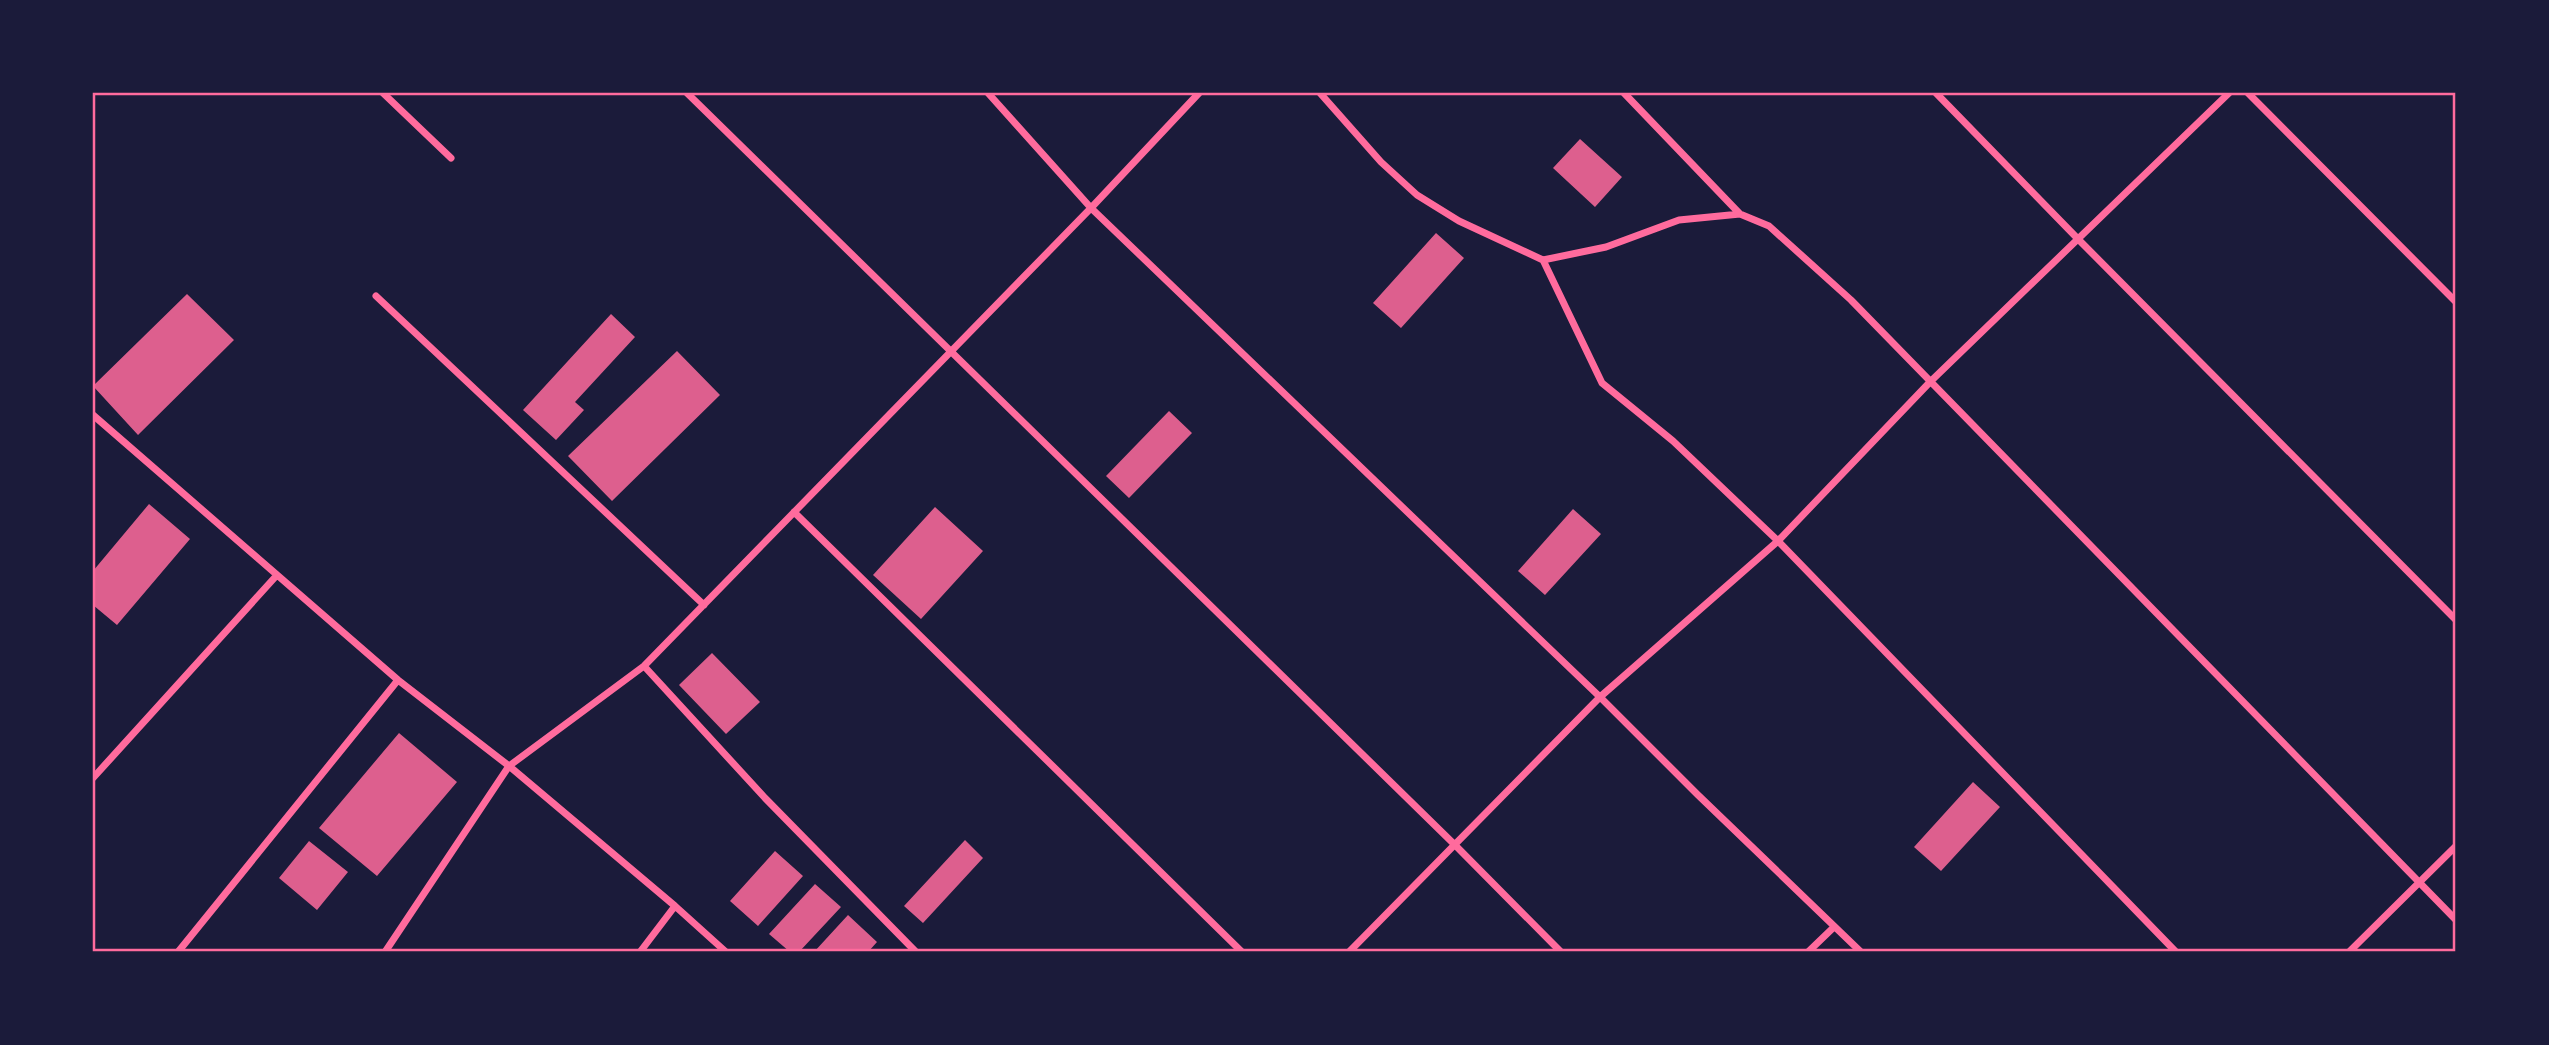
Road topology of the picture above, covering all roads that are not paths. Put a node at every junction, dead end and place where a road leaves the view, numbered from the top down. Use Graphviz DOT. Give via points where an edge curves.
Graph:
graph roads {
  1 [pos="383,93"];
  2 [pos="687,93"];
  3 [pos="988,93"];
  4 [pos="1199,93"];
  5 [pos="1320,93"];
  6 [pos="1624,93"];
  7 [pos="1936,93"];
  8 [pos="2229,93"];
  9 [pos="2248,93"];
  10 [pos="451,158"];
  11 [pos="1091,208"];
  12 [pos="1740,214"];
  13 [pos="2078,239"];
  14 [pos="1543,260"];
  15 [pos="376,296"];
  16 [pos="2456,302"];
  17 [pos="950,352"];
  18 [pos="1930,382"];
  19 [pos="93,415"];
  20 [pos="794,512"];
  21 [pos="1778,541"];
  22 [pos="277,575"];
  23 [pos="704,605"];
  24 [pos="2456,620"];
  25 [pos="644,666"];
  26 [pos="398,680"];
  27 [pos="1600,697"];
  28 [pos="509,766"];
  29 [pos="93,778"];
  30 [pos="1455,845"];
  31 [pos="2456,846"];
  32 [pos="2419,883"];
  33 [pos="675,906"];
  34 [pos="2456,920"];
  35 [pos="1834,926"];
  36 [pos="178,952"];
  37 [pos="385,952"];
  38 [pos="640,952"];
  39 [pos="726,952"];
  40 [pos="916,952"];
  41 [pos="1242,952"];
  42 [pos="1349,952"];
  43 [pos="1561,952"];
  44 [pos="1808,952"];
  45 [pos="1861,952"];
  46 [pos="2176,952"];
  47 [pos="2349,952"];
  1 -- 10 [label="street"];
  2 -- 17 [label="street"];
  3 -- 11 [label="street"];
  4 -- 11 [label="street"];
  5 -- 14 [label="street" via="1417,195 1459,221"];
  6 -- 12 [label="street"];
  7 -- 13 [label="street"];
  8 -- 13 [label="street"];
  9 -- 16 [label="street"];
  11 -- 17 [label="street"];
  11 -- 27 [label="street"];
  12 -- 14 [label="street" via="1679,220 1605,247"];
  12 -- 18 [label="street" via="1769,226 1851,300"];
  13 -- 18 [label="street"];
  13 -- 24 [label="street"];
  14 -- 21 [label="street" via="1602,383 1673,441"];
  15 -- 23 [label="street"];
  17 -- 20 [label="street"];
  17 -- 30 [label="street"];
  18 -- 21 [label="street"];
  18 -- 32 [label="street"];
  19 -- 22 [label="street"];
  20 -- 23 [label="street"];
  20 -- 41 [label="street"];
  21 -- 27 [label="street"];
  21 -- 46 [label="street"];
  22 -- 26 [label="street"];
  22 -- 29 [label="street"];
  23 -- 25 [label="street"];
  25 -- 28 [label="street"];
  25 -- 40 [label="street"];
  26 -- 28 [label="street"];
  26 -- 36 [label="street"];
  27 -- 30 [label="street"];
  27 -- 35 [label="street"];
  28 -- 33 [label="street"];
  28 -- 37 [label="street"];
  30 -- 42 [label="street"];
  30 -- 43 [label="street"];
  31 -- 32 [label="street"];
  32 -- 34 [label="street"];
  32 -- 47 [label="street"];
  33 -- 38 [label="street"];
  33 -- 39 [label="street"];
  35 -- 44 [label="street"];
  35 -- 45 [label="street"];
}
